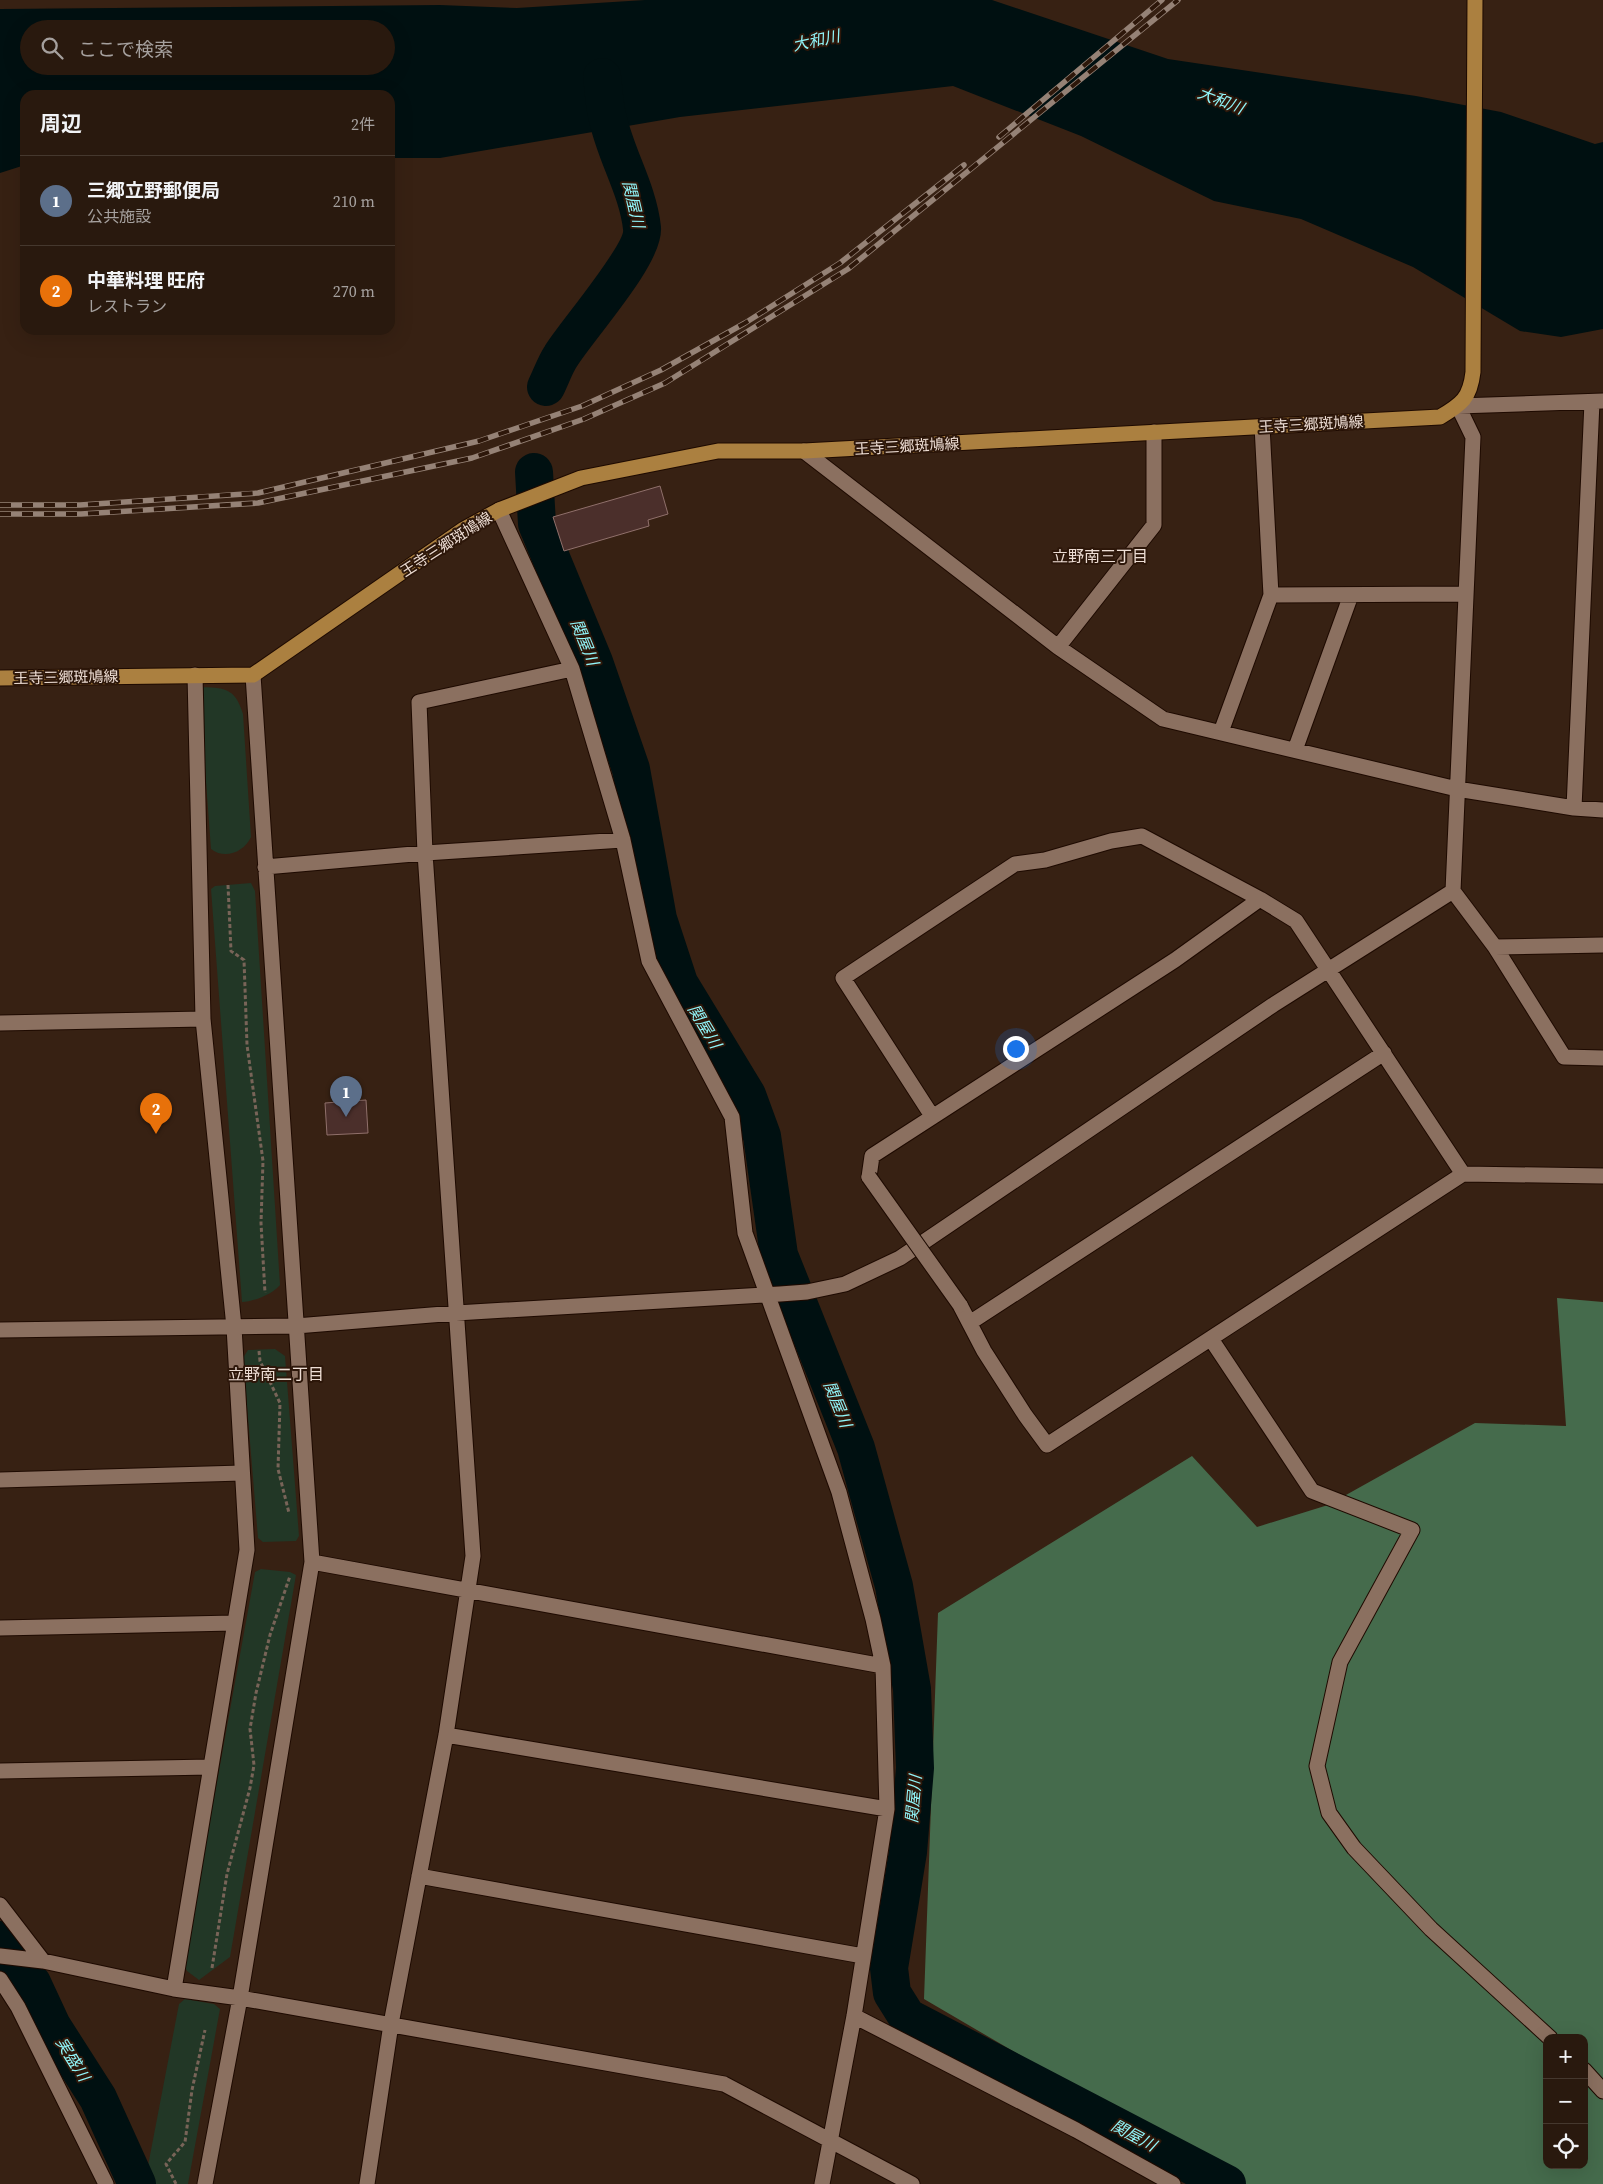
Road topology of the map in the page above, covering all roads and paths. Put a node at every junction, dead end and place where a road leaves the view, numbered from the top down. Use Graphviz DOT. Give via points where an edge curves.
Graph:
graph roads {
  1 [pos="1475,0"];
  2 [pos="1598,402"];
  3 [pos="1458,406"];
  4 [pos="1262,426"];
  5 [pos="1154,432"];
  6 [pos="804,451"];
  7 [pos="499,510"];
  8 [pos="1466,594"];
  9 [pos="1271,595"];
  10 [pos="1352,595"];
  11 [pos="1058,647"];
  12 [pos="572,669"];
  13 [pos="195,675"];
  14 [pos="253,675"];
  15 [pos="0,678"];
  16 [pos="1221,732"];
  17 [pos="1295,750"];
  18 [pos="1457,789"];
  19 [pos="1574,808"];
  20 [pos="1603,810"];
  21 [pos="623,840"];
  22 [pos="425,853"];
  23 [pos="265,867"];
  24 [pos="228,885"];
  25 [pos="1453,891"];
  26 [pos="1260,899"];
  27 [pos="1603,945"];
  28 [pos="1495,946"];
  29 [pos="1327,970"];
  30 [pos="203,1019"];
  31 [pos="0,1023"];
  32 [pos="1384,1053"];
  33 [pos="1603,1058"];
  34 [pos="932,1116"];
  35 [pos="1463,1174"];
  36 [pos="1603,1176"];
  37 [pos="265,1293"];
  38 [pos="774,1294"];
  39 [pos="456,1314"];
  40 [pos="971,1322"];
  41 [pos="296,1326"];
  42 [pos="234,1327"];
  43 [pos="0,1330"];
  44 [pos="1212,1339"];
  45 [pos="259,1351"];
  46 [pos="242,1473"];
  47 [pos="0,1480"];
  48 [pos="290,1516"];
  49 [pos="312,1562"];
  50 [pos="290,1574"];
  51 [pos="468,1591"];
  52 [pos="234,1623"];
  53 [pos="0,1628"];
  54 [pos="883,1666"];
  55 [pos="446,1735"];
  56 [pos="210,1767"];
  57 [pos="0,1771"];
  58 [pos="887,1810"];
  59 [pos="419,1876"];
  60 [pos="0,1904"];
  61 [pos="0,1956"];
  62 [pos="863,1956"];
  63 [pos="36,1960"];
  64 [pos="212,1968"];
  65 [pos="0,1980"];
  66 [pos="174,1989"];
  67 [pos="240,1998"];
  68 [pos="854,2016"];
  69 [pos="391,2024"];
  70 [pos="205,2030"];
  71 [pos="1546,2034"];
  72 [pos="1588,2074"];
  73 [pos="1603,2091"];
  74 [pos="830,2141"];
  75 [pos="106,2184"];
  76 [pos="176,2184"];
  77 [pos="204,2184"];
  78 [pos="367,2184"];
  79 [pos="822,2184"];
  80 [pos="912,2184"];
  81 [pos="1173,2184"];
  1 -- 3 [label="main road, 王寺三郷斑鳩線" via="1473,372 1471,390"];
  2 -- 3 [label="street"];
  2 -- 19 [label="street"];
  3 -- 4 [label="main road, 王寺三郷斑鳩線" via="1440,417"];
  3 -- 8 [label="street" via="1473,437"];
  4 -- 5 [label="main road, 王寺三郷斑鳩線"];
  4 -- 9 [label="street"];
  5 -- 6 [label="main road, 王寺三郷斑鳩線"];
  5 -- 11 [label="street" via="1154,525"];
  6 -- 7 [label="main road, 王寺三郷斑鳩線" via="718,451 581,478"];
  6 -- 11 [label="street"];
  7 -- 12 [label="street"];
  7 -- 14 [label="main road, 王寺三郷斑鳩線" via="464,529"];
  8 -- 10 [label="street"];
  8 -- 18 [label="street"];
  9 -- 10 [label="street"];
  9 -- 16 [label="street"];
  10 -- 17 [label="street"];
  11 -- 16 [label="street" via="1163,719"];
  12 -- 21 [label="street"];
  12 -- 22 [label="street" via="419,702"];
  13 -- 14 [label="main road, 王寺三郷斑鳩線"];
  13 -- 15 [label="main road, 王寺三郷斑鳩線"];
  13 -- 30 [label="street"];
  14 -- 23 [label="street"];
  16 -- 17 [label="street"];
  17 -- 18 [label="street"];
  18 -- 19 [label="street"];
  18 -- 25 [label="street"];
  19 -- 20 [label="street"];
  21 -- 22 [label="street"];
  21 -- 38 [label="street" via="650,962 732,1117 745,1233"];
  22 -- 23 [label="street"];
  22 -- 39 [label="street"];
  23 -- 41 [label="street"];
  24 -- 37 [label="path" via="230,951 244,960 247,1045 263,1161 261,1224"];
  25 -- 28 [label="street"];
  25 -- 29 [label="street"];
  26 -- 29 [label="street" via="1296,921"];
  26 -- 34 [label="street" via="1175,960"];
  26 -- 34 [label="street" via="1142,836 1111,841 1045,860 1015,864 843,978"];
  27 -- 28 [label="street"];
  28 -- 33 [label="street" via="1564,1057"];
  29 -- 32 [label="street"];
  29 -- 38 [label="street" via="900,1258 845,1284"];
  30 -- 31 [label="street"];
  30 -- 42 [label="street"];
  32 -- 35 [label="street"];
  32 -- 40 [label="street"];
  34 -- 40 [label="street, bridge" via="872,1156 870,1177"];
  35 -- 36 [label="street"];
  35 -- 44 [label="street"];
  38 -- 39 [label="street"];
  38 -- 54 [label="street" via="839,1492"];
  39 -- 41 [label="street"];
  39 -- 51 [label="street" via="473,1556"];
  40 -- 44 [label="street" via="984,1351 1047,1445"];
  41 -- 42 [label="street"];
  41 -- 49 [label="street"];
  42 -- 43 [label="street"];
  42 -- 46 [label="street"];
  44 -- 71 [label="street" via="1312,1491 1412,1530 1340,1662 1317,1766 1329,1813 1354,1848 1431,1929"];
  45 -- 48 [label="path" via="280,1403 278,1469"];
  46 -- 47 [label="street"];
  46 -- 52 [label="street" via="246,1550"];
  49 -- 51 [label="street"];
  49 -- 67 [label="street"];
  50 -- 64 [label="path" via="256,1693 250,1729 254,1765 227,1874"];
  51 -- 54 [label="street"];
  51 -- 55 [label="street"];
  52 -- 53 [label="street"];
  52 -- 56 [label="street"];
  54 -- 58 [label="street"];
  55 -- 58 [label="street"];
  55 -- 59 [label="street"];
  56 -- 57 [label="street"];
  56 -- 66 [label="street"];
  58 -- 62 [label="street"];
  59 -- 62 [label="street"];
  59 -- 69 [label="street"];
  60 -- 63 [label="street"];
  61 -- 63 [label="street"];
  62 -- 68 [label="street"];
  63 -- 66 [label="street"];
  65 -- 75 [label="street" via="18,2007"];
  66 -- 67 [label="street"];
  67 -- 69 [label="street"];
  67 -- 77 [label="street"];
  68 -- 74 [label="street"];
  68 -- 81 [label="street"];
  69 -- 74 [label="street" via="724,2084"];
  69 -- 78 [label="street"];
  70 -- 76 [label="path" via="185,2142 166,2164"];
  72 -- 73 [label="street"];
  74 -- 79 [label="street"];
  74 -- 80 [label="street"];
}
